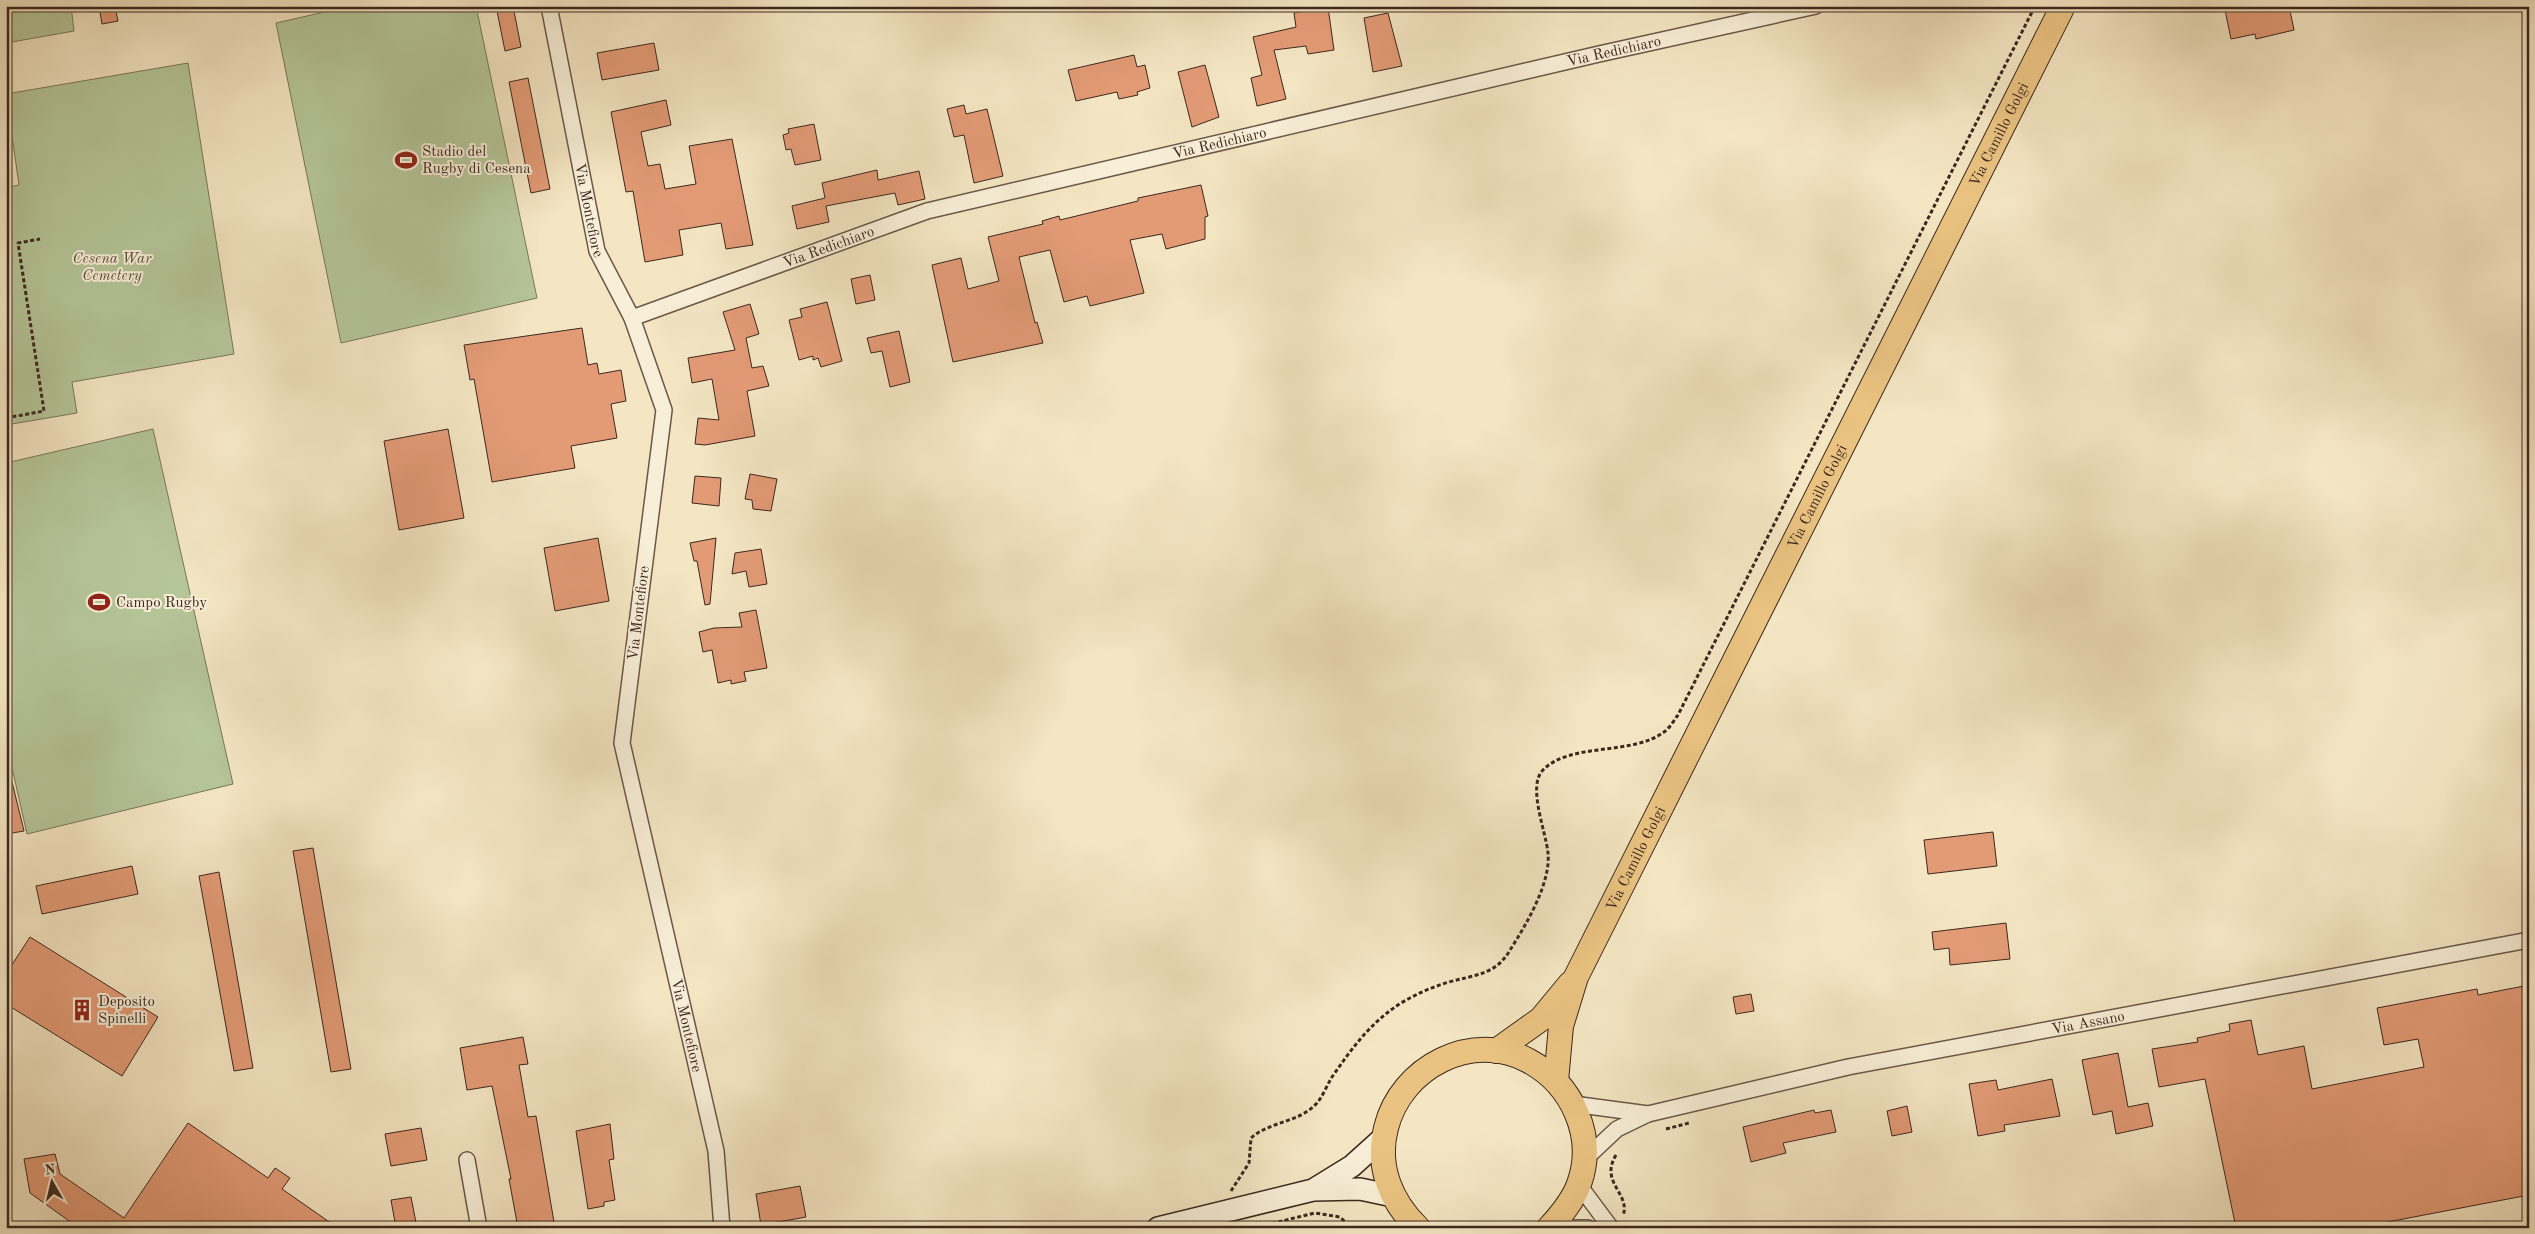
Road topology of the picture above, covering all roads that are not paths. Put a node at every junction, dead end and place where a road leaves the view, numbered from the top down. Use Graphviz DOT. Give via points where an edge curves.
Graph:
graph roads {
  1 [pos="549,6"];
  2 [pos="1816,6"];
  3 [pos="2062,10"];
  4 [pos="632,318"];
  5 [pos="2529,940"];
  6 [pos="1576,977"];
  7 [pos="1496,1051"];
  8 [pos="1556,1081"];
  9 [pos="1573,1104"];
  10 [pos="1648,1114"];
  11 [pos="1383,1138"];
  12 [pos="1585,1159"];
  13 [pos="467,1160"];
  14 [pos="1579,1184"];
  15 [pos="1313,1190"];
  16 [pos="1393,1196"];
  17 [pos="1616,1224"];
  18 [pos="479,1228"];
  19 [pos="722,1228"];
  20 [pos="1158,1228"];
  21 [pos="1418,1228"];
  22 [pos="1549,1228"];
  23 [pos="1561,1228"];
  24 [pos="1588,1228"];
  1 -- 4 [label="street, Via Montefiore" via="598,251"];
  2 -- 4 [label="street, Via Redichiaro" via="927,211"];
  3 -- 6 [label="main road, Via Camillo Golgi"];
  4 -- 19 [label="street, Via Montefiore" via="664,410 622,743 716,1151"];
  5 -- 10 [label="street, Via Assano" via="1848,1067"];
  6 -- 7 [label="main road, Via Camillo Golgi" via="1541,1019"];
  6 -- 8 [label="main road, Via Camillo Golgi" via="1561,1026"];
  7 -- 8 [label="main road" via="1529,1061"];
  7 -- 11 [label="main road" via="1473,1051 1451,1056 1413,1079 1399,1096"];
  8 -- 9 [label="main road"];
  9 -- 10 [label="street, Via Assano"];
  9 -- 12 [label="main road" via="1583,1131"];
  10 -- 12 [label="street, Via Assano" via="1617,1129"];
  11 -- 15 [label="main road" via="1352,1166"];
  11 -- 16 [label="main road" via="1384,1168"];
  12 -- 14 [label="main road"];
  13 -- 18 [label="street"];
  14 -- 17 [label="street"];
  14 -- 22 [label="main road" via="1567,1209"];
  15 -- 16 [label="main road" via="1360,1189"];
  15 -- 20 [label="main road"];
  16 -- 21 [label="main road"];
  23 -- 24 [label="street"];
}
